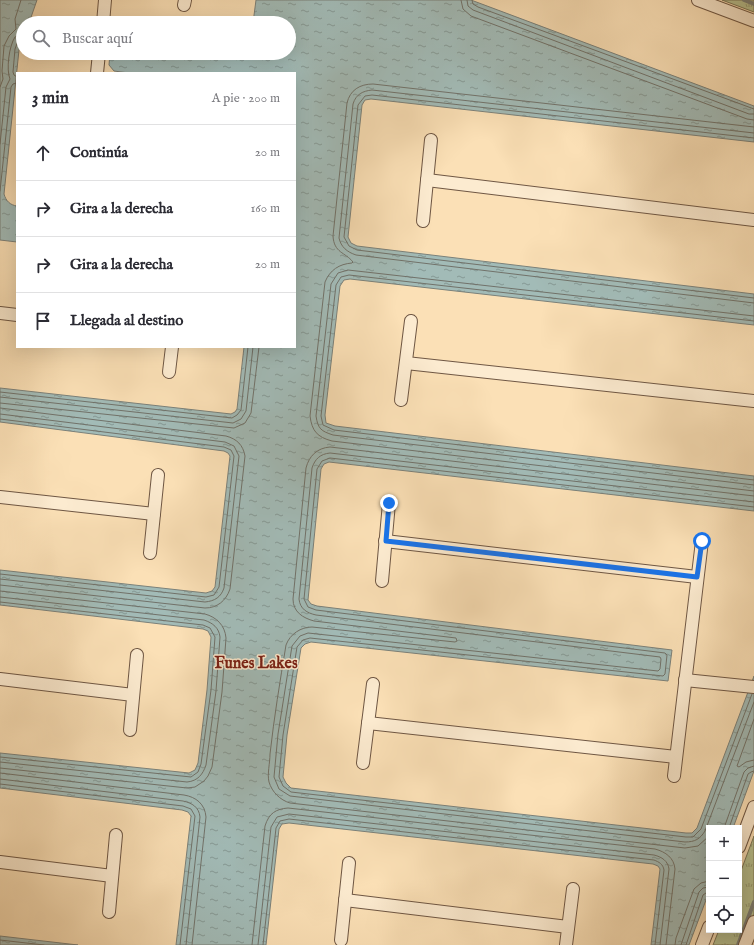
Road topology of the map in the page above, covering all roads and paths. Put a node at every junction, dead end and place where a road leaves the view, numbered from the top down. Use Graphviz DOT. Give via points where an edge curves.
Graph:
graph roads {
  1 [pos="105,0"];
  2 [pos="698,0"];
  3 [pos="104,16"];
  4 [pos="754,21"];
  5 [pos="98,60"];
  6 [pos="97,72"];
  7 [pos="431,140"];
  8 [pos="427,180"];
  9 [pos="754,220"];
  10 [pos="423,221"];
  11 [pos="0,313"];
  12 [pos="16,315"];
  13 [pos="411,321"];
  14 [pos="172,348"];
  15 [pos="406,363"];
  16 [pos="169,372"];
  17 [pos="401,400"];
  18 [pos="754,401"];
  19 [pos="158,475"];
  20 [pos="0,496"];
  21 [pos="389,503"];
  22 [pos="154,514"];
  23 [pos="386,541"];
  24 [pos="702,541"];
  25 [pos="150,553"];
  26 [pos="697,577"];
  27 [pos="382,581"];
  28 [pos="136,655"];
  29 [pos="0,679"];
  30 [pos="685,680"];
  31 [pos="373,684"];
  32 [pos="749,686"];
  33 [pos="133,695"];
  34 [pos="368,723"];
  35 [pos="130,730"];
  36 [pos="676,757"];
  37 [pos="363,763"];
  38 [pos="674,776"];
  39 [pos="754,807"];
  40 [pos="116,835"];
  41 [pos="742,839"];
  42 [pos="0,862"];
  43 [pos="349,863"];
  44 [pos="112,876"];
  45 [pos="573,889"];
  46 [pos="345,900"];
  47 [pos="109,912"];
  48 [pos="754,922"];
  49 [pos="568,927"];
  50 [pos="707,933"];
  51 [pos="340,940"];
  52 [pos="566,945"];
  53 [pos="702,945"];
  54 [pos="746,945"];
  1 -- 3 [label="street"];
  2 -- 4 [label="street"];
  5 -- 6 [label="street"];
  7 -- 8 [label="street"];
  8 -- 9 [label="street"];
  8 -- 10 [label="street"];
  11 -- 12 [label="street"];
  13 -- 15 [label="street"];
  14 -- 16 [label="street"];
  15 -- 17 [label="street"];
  15 -- 18 [label="street"];
  19 -- 22 [label="street"];
  20 -- 22 [label="street"];
  21 -- 23 [label="street"];
  22 -- 25 [label="street"];
  23 -- 26 [label="street"];
  23 -- 27 [label="street"];
  24 -- 26 [label="street"];
  26 -- 30 [label="street"];
  28 -- 33 [label="street"];
  29 -- 33 [label="street"];
  30 -- 32 [label="street"];
  30 -- 36 [label="street"];
  31 -- 34 [label="street"];
  33 -- 35 [label="street"];
  34 -- 36 [label="street"];
  34 -- 37 [label="street"];
  36 -- 38 [label="street"];
  39 -- 41 [label="street"];
  40 -- 44 [label="street"];
  42 -- 44 [label="street"];
  43 -- 46 [label="street"];
  44 -- 47 [label="street"];
  45 -- 49 [label="street"];
  46 -- 49 [label="street"];
  46 -- 51 [label="street"];
  48 -- 54 [label="street"];
  49 -- 52 [label="street"];
  50 -- 53 [label="street"];
}
